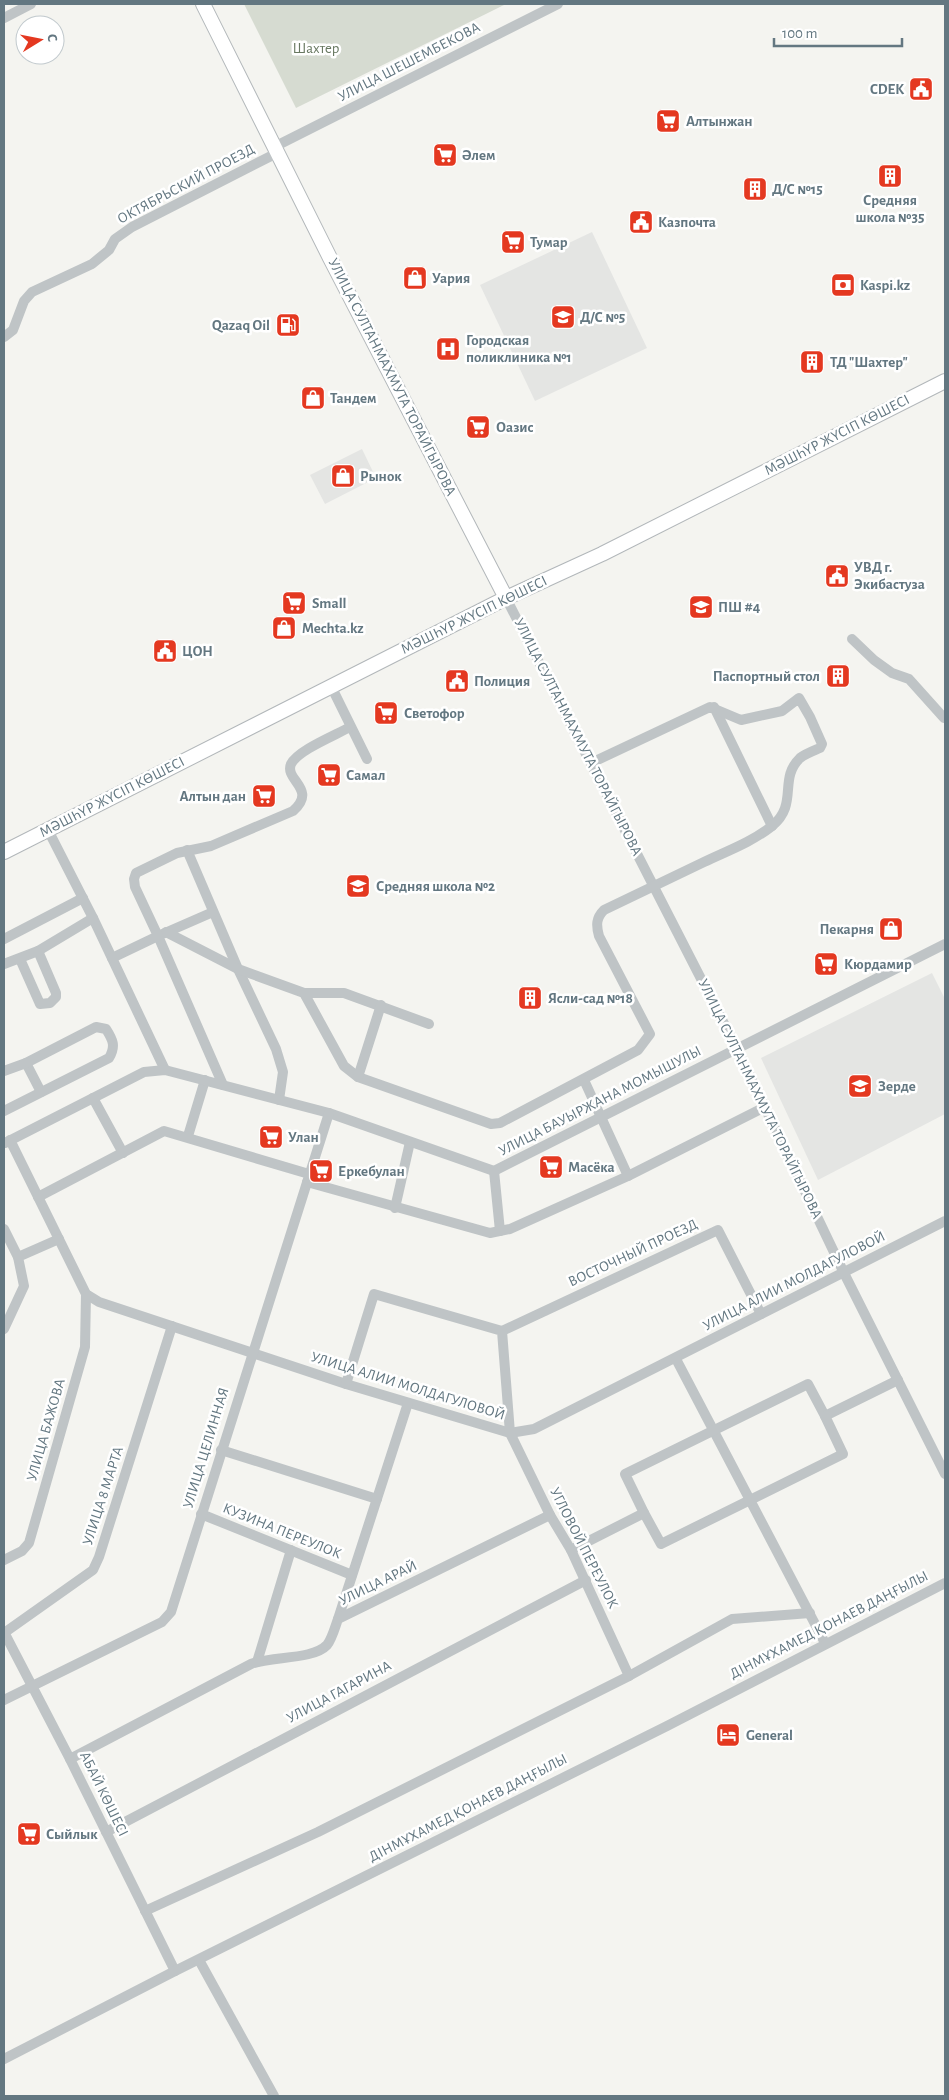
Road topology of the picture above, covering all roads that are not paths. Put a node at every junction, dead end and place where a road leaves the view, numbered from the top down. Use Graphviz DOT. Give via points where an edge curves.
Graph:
graph roads {
  1 [pos="31,4"];
  2 [pos="203,4"];
  3 [pos="558,4"];
  4 [pos="4,18"];
  5 [pos="275,150"];
  6 [pos="4,337"];
  7 [pos="945,381"];
  8 [pos="506,598"];
  9 [pos="852,639"];
  10 [pos="331,686"];
  11 [pos="714,707"];
  12 [pos="944,718"];
  13 [pos="350,727"];
  14 [pos="367,759"];
  15 [pos="591,763"];
  16 [pos="772,826"];
  17 [pos="48,830"];
  18 [pos="187,850"];
  19 [pos="4,852"];
  20 [pos="654,886"];
  21 [pos="83,898"];
  22 [pos="213,912"];
  23 [pos="93,918"];
  24 [pos="162,934"];
  25 [pos="4,939"];
  26 [pos="945,944"];
  27 [pos="38,951"];
  28 [pos="112,958"];
  29 [pos="20,960"];
  30 [pos="4,964"];
  31 [pos="238,969"];
  32 [pos="304,993"];
  33 [pos="381,1005"];
  34 [pos="429,1024"];
  35 [pos="738,1049"];
  36 [pos="26,1063"];
  37 [pos="4,1070"];
  38 [pos="165,1070"];
  39 [pos="358,1077"];
  40 [pos="205,1080"];
  41 [pos="584,1080"];
  42 [pos="223,1085"];
  43 [pos="41,1092"];
  44 [pos="93,1098"];
  45 [pos="279,1100"];
  46 [pos="765,1107"];
  47 [pos="4,1111"];
  48 [pos="329,1113"];
  49 [pos="601,1117"];
  50 [pos="188,1136"];
  51 [pos="7,1142"];
  52 [pos="410,1142"];
  53 [pos="122,1153"];
  54 [pos="494,1172"];
  55 [pos="628,1176"];
  56 [pos="308,1178"];
  57 [pos="38,1197"];
  58 [pos="395,1208"];
  59 [pos="945,1221"];
  60 [pos="4,1229"];
  61 [pos="500,1231"];
  62 [pos="59,1239"];
  63 [pos="18,1257"];
  64 [pos="844,1271"];
  65 [pos="86,1294"];
  66 [pos="761,1314"];
  67 [pos="172,1326"];
  68 [pos="4,1329"];
  69 [pos="502,1331"];
  70 [pos="252,1352"];
  71 [pos="676,1359"];
  72 [pos="898,1380"];
  73 [pos="346,1384"];
  74 [pos="408,1404"];
  75 [pos="825,1416"];
  76 [pos="714,1431"];
  77 [pos="510,1433"];
  78 [pos="221,1450"];
  79 [pos="945,1474"];
  80 [pos="377,1499"];
  81 [pos="750,1499"];
  82 [pos="644,1513"];
  83 [pos="201,1514"];
  84 [pos="550,1515"];
  85 [pos="291,1550"];
  86 [pos="572,1550"];
  87 [pos="4,1560"];
  88 [pos="352,1575"];
  89 [pos="586,1580"];
  90 [pos="945,1583"];
  91 [pos="810,1613"];
  92 [pos="338,1619"];
  93 [pos="4,1632"];
  94 [pos="825,1643"];
  95 [pos="257,1662"];
  96 [pos="630,1676"];
  97 [pos="32,1687"];
  98 [pos="4,1700"];
  99 [pos="70,1759"];
  100 [pos="106,1832"];
  101 [pos="145,1912"];
  102 [pos="199,1960"];
  103 [pos="174,1971"];
  104 [pos="4,2059"];
  105 [pos="274,2096"];
  1 -- 4 [label="street"];
  2 -- 5 [label="main road, УЛИЦА СУЛТАНМАХМУТА ТОРАЙГЫРОВА"];
  3 -- 5 [label="street, УЛИЦА ШЕШЕМБЕКОВА"];
  5 -- 6 [label="street, ОКТЯБРЬСКИЙ ПРОЕЗД" via="132,227 115,239 109,250 92,264 32,292 24,301 13,330"];
  5 -- 8 [label="main road, УЛИЦА СУЛТАНМАХМУТА ТОРАЙГЫРОВА"];
  7 -- 8 [label="main road, МӘШҺҮР ЖҮСІП КӨШЕСІ" via="602,554"];
  8 -- 10 [label="main road, МӘШҺҮР ЖҮСІП КӨШЕСІ"];
  8 -- 15 [label="street, УЛИЦА СУЛТАНМАХМУТА ТОРАЙГЫРОВА"];
  9 -- 12 [label="street" via="892,673 909,678"];
  10 -- 13 [label="street"];
  10 -- 17 [label="main road, МӘШҺҮР ЖҮСІП КӨШЕСІ"];
  11 -- 15 [label="street"];
  11 -- 16 [label="street"];
  11 -- 16 [label="street" via="737,719 745,719 782,711 799,698 810,717 822,744 801,757 790,769 789,796 784,814"];
  13 -- 14 [label="street"];
  13 -- 18 [label="street" via="294,760 291,773 303,797 293,811 212,846"];
  15 -- 20 [label="street, УЛИЦА СУЛТАНМАХМУТА ТОРАЙГЫРОВА"];
  16 -- 20 [label="street" via="748,842"];
  17 -- 19 [label="main road, МӘШҺҮР ЖҮСІП КӨШЕСІ"];
  17 -- 21 [label="street"];
  18 -- 22 [label="street"];
  18 -- 24 [label="street" via="136,873 134,879 135,887"];
  20 -- 35 [label="street, УЛИЦА СУЛТАНМАХМУТА ТОРАЙГЫРОВА"];
  20 -- 41 [label="street" via="604,910 596,925 650,1034 638,1050"];
  21 -- 23 [label="street"];
  21 -- 25 [label="street"];
  22 -- 24 [label="street"];
  22 -- 31 [label="street"];
  23 -- 27 [label="street"];
  23 -- 28 [label="street"];
  24 -- 28 [label="street"];
  24 -- 31 [label="street"];
  24 -- 42 [label="street"];
  26 -- 35 [label="street, УЛИЦА БАУЫРЖАНА МОМЫШУЛЫ"];
  27 -- 29 [label="street"];
  27 -- 29 [label="street" via="56,993 50,1003 40,1004"];
  28 -- 38 [label="street"];
  29 -- 30 [label="street"];
  31 -- 32 [label="street"];
  31 -- 45 [label="street" via="276,1049 283,1072"];
  32 -- 33 [label="street" via="344,993"];
  32 -- 39 [label="street" via="344,1066"];
  33 -- 34 [label="street"];
  33 -- 39 [label="street"];
  35 -- 46 [label="street, УЛИЦА СУЛТАНМАХМУТА ТОРАЙГЫРОВА"];
  35 -- 49 [label="street, УЛИЦА БАУЫРЖАНА МОМЫШУЛЫ"];
  36 -- 37 [label="street"];
  36 -- 43 [label="street"];
  36 -- 43 [label="street" via="96,1027 106,1029 113,1041 109,1058"];
  38 -- 40 [label="street, УЛИЦА БАУЫРЖАНА МОМЫШУЛЫ"];
  38 -- 44 [label="street, УЛИЦА БАУЫРЖАНА МОМЫШУЛЫ" via="144,1072"];
  39 -- 41 [label="street" via="492,1124 500,1123"];
  40 -- 42 [label="street, УЛИЦА БАУЫРЖАНА МОМЫШУЛЫ"];
  40 -- 50 [label="street"];
  41 -- 49 [label="street"];
  42 -- 45 [label="street, УЛИЦА БАУЫРЖАНА МОМЫШУЛЫ"];
  43 -- 47 [label="street"];
  44 -- 51 [label="street, УЛИЦА БАУЫРЖАНА МОМЫШУЛЫ"];
  44 -- 53 [label="street"];
  45 -- 48 [label="street, УЛИЦА БАУЫРЖАНА МОМЫШУЛЫ"];
  46 -- 55 [label="street"];
  46 -- 64 [label="street, УЛИЦА СУЛТАНМАХМУТА ТОРАЙГЫРОВА"];
  48 -- 52 [label="street, УЛИЦА БАУЫРЖАНА МОМЫШУЛЫ"];
  48 -- 56 [label="street, УЛИЦА ЦЕЛИННАЯ"];
  49 -- 54 [label="street, УЛИЦА БАУЫРЖАНА МОМЫШУЛЫ"];
  49 -- 55 [label="street"];
  50 -- 53 [label="street" via="164,1131"];
  50 -- 56 [label="street"];
  51 -- 57 [label="street"];
  52 -- 54 [label="street, УЛИЦА БАУЫРЖАНА МОМЫШУЛЫ"];
  52 -- 58 [label="street"];
  53 -- 57 [label="street"];
  54 -- 61 [label="street"];
  55 -- 61 [label="street"];
  56 -- 58 [label="street"];
  56 -- 70 [label="street, УЛИЦА ЦЕЛИННАЯ"];
  57 -- 62 [label="street"];
  58 -- 61 [label="street" via="490,1233"];
  59 -- 64 [label="street, УЛИЦА АЛИИ МОЛДАГУЛОВОЙ"];
  60 -- 63 [label="street"];
  62 -- 63 [label="street"];
  62 -- 65 [label="street"];
  63 -- 68 [label="street" via="24,1286"];
  64 -- 66 [label="street, УЛИЦА АЛИИ МОЛДАГУЛОВОЙ"];
  64 -- 72 [label="street, УЛИЦА СУЛТАНМАХМУТА ТОРАЙГЫРОВА"];
  65 -- 67 [label="street, УЛИЦА АЛИИ МОЛДАГУЛОВОЙ" via="99,1302"];
  65 -- 87 [label="street, УЛИЦА БАЖОВА" via="85,1348 29,1543 22,1551"];
  66 -- 69 [label="street, ВОСТОЧНЫЙ ПРОЕЗД" via="718,1230"];
  66 -- 71 [label="street, УЛИЦА АЛИИ МОЛДАГУЛОВОЙ"];
  67 -- 70 [label="street, УЛИЦА АЛИИ МОЛДАГУЛОВОЙ"];
  67 -- 93 [label="street, УЛИЦА 8 МАРТА" via="93,1570"];
  69 -- 73 [label="street" via="374,1294"];
  69 -- 77 [label="street"];
  70 -- 73 [label="street, УЛИЦА АЛИИ МОЛДАГУЛОВОЙ"];
  70 -- 78 [label="street, УЛИЦА ЦЕЛИННАЯ"];
  71 -- 76 [label="street"];
  71 -- 77 [label="street, УЛИЦА АЛИИ МОЛДАГУЛОВОЙ" via="534,1429"];
  72 -- 75 [label="street"];
  72 -- 79 [label="street, УЛИЦА СУЛТАНМАХМУТА ТОРАЙГЫРОВА"];
  73 -- 74 [label="street, УЛИЦА АЛИИ МОЛДАГУЛОВОЙ"];
  74 -- 77 [label="street, УЛИЦА АЛИИ МОЛДАГУЛОВОЙ"];
  74 -- 80 [label="street"];
  75 -- 76 [label="street" via="808,1384"];
  75 -- 81 [label="street" via="843,1454"];
  76 -- 81 [label="street"];
  76 -- 82 [label="street" via="626,1474"];
  77 -- 84 [label="street, УГЛОВОЙ ПЕРЕУЛОК"];
  78 -- 80 [label="street"];
  78 -- 83 [label="street, УЛИЦА ЦЕЛИННАЯ"];
  80 -- 88 [label="street"];
  81 -- 82 [label="street" via="661,1544"];
  81 -- 91 [label="street"];
  82 -- 86 [label="street"];
  83 -- 85 [label="street, КУЗИНА ПЕРЕУЛОК"];
  83 -- 97 [label="street, УЛИЦА ЦЕЛИННАЯ" via="171,1612 162,1622"];
  84 -- 86 [label="street, УГЛОВОЙ ПЕРЕУЛОК"];
  84 -- 92 [label="street, УЛИЦА АРАЙ"];
  85 -- 88 [label="street, КУЗИНА ПЕРЕУЛОК"];
  85 -- 95 [label="street"];
  86 -- 89 [label="street, УГЛОВОЙ ПЕРЕУЛОК"];
  88 -- 92 [label="street"];
  89 -- 96 [label="street, УГЛОВОЙ ПЕРЕУЛОК"];
  89 -- 100 [label="street, УЛИЦА ГАГАРИНА"];
  90 -- 94 [label="street, ДІНМҰХАМЕД ҚОНАЕВ ДАҢҒЫЛЫ"];
  91 -- 94 [label="street"];
  91 -- 96 [label="street" via="732,1619"];
  92 -- 95 [label="street, УЛИЦА АРАЙ" via="328,1644 316,1652"];
  93 -- 97 [label="street, АБАЙ КӨШЕСІ"];
  94 -- 102 [label="street, ДІНМҰХАМЕД ҚОНАЕВ ДАҢҒЫЛЫ" via="667,1726"];
  95 -- 99 [label="street, УЛИЦА АРАЙ"];
  96 -- 101 [label="street" via="318,1832"];
  97 -- 98 [label="street, УЛИЦА ЦЕЛИННАЯ"];
  97 -- 99 [label="street, АБАЙ КӨШЕСІ"];
  99 -- 100 [label="street, АБАЙ КӨШЕСІ"];
  100 -- 101 [label="street, АБАЙ КӨШЕСІ"];
  101 -- 103 [label="street, АБАЙ КӨШЕСІ"];
  102 -- 103 [label="street, ДІНМҰХАМЕД ҚОНАЕВ ДАҢҒЫЛЫ"];
  102 -- 105 [label="street"];
  103 -- 104 [label="street, ДІНМҰХАМЕД ҚОНАЕВ ДАҢҒЫЛЫ"];
}
